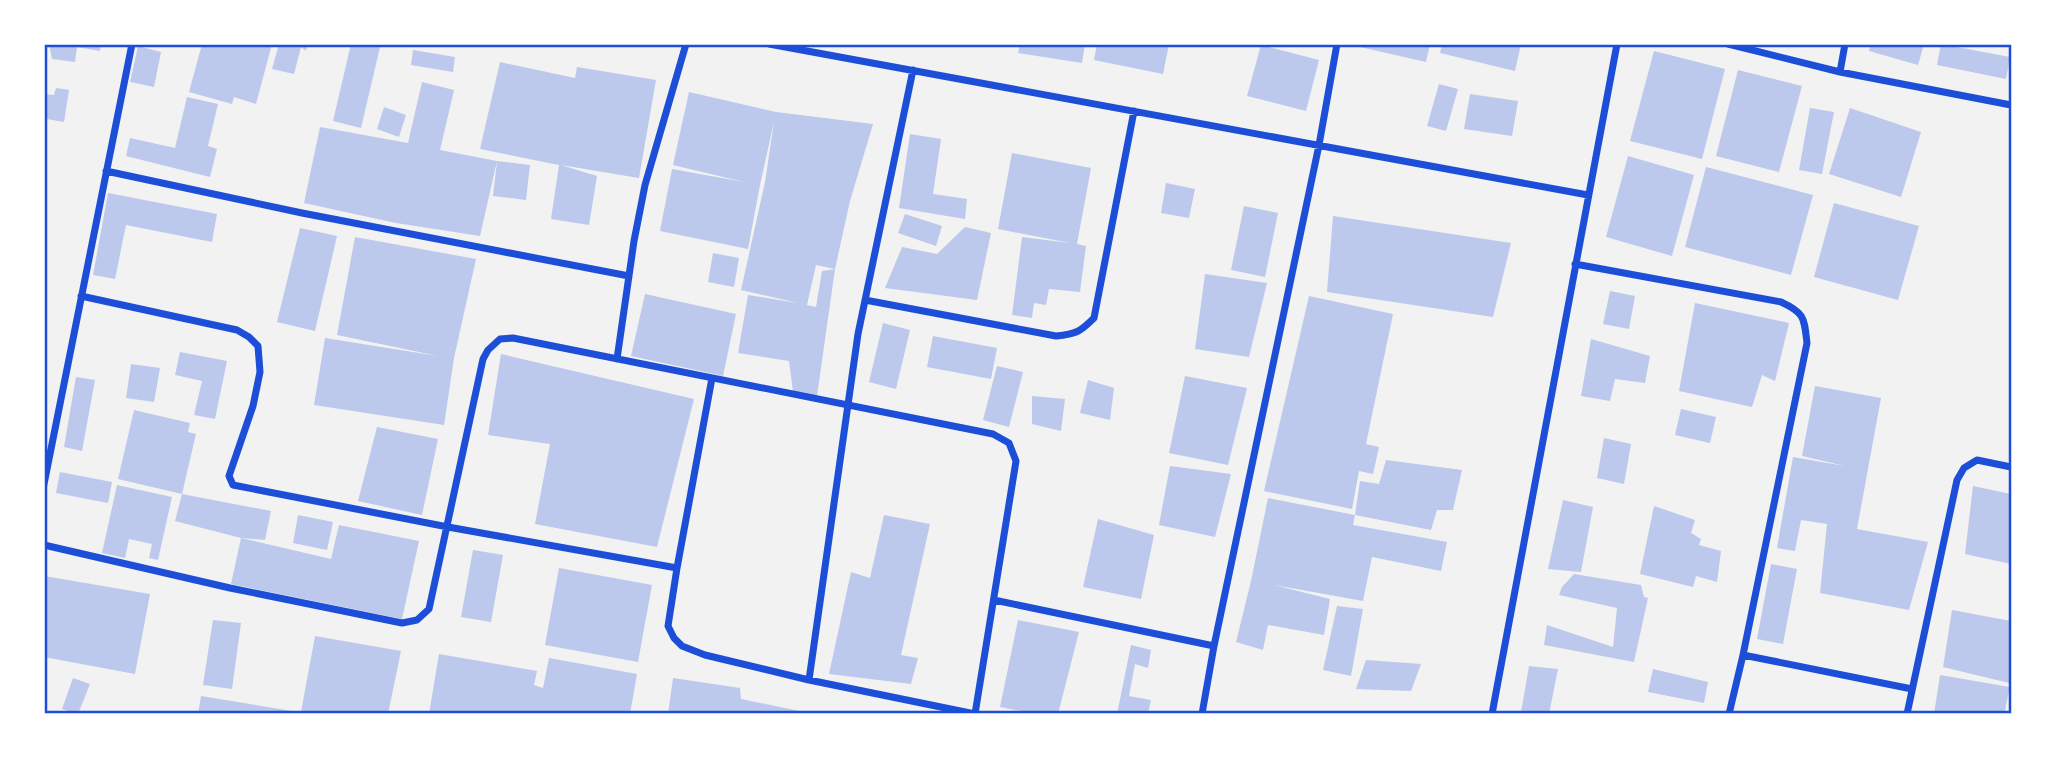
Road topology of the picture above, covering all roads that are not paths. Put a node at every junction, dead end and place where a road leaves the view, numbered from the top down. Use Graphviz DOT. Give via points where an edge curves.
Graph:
graph roads {
  1 [pos="132,44"];
  2 [pos="686,44"];
  3 [pos="769,44"];
  4 [pos="1338,44"];
  5 [pos="1617,44"];
  6 [pos="1728,44"];
  7 [pos="1845,44"];
  8 [pos="790,46"];
  9 [pos="913,70"];
  10 [pos="1840,72"];
  11 [pos="2011,105"];
  12 [pos="1134,111"];
  13 [pos="1319,145"];
  14 [pos="106,171"];
  15 [pos="1588,195"];
  16 [pos="1575,264"];
  17 [pos="629,276"];
  18 [pos="81,296"];
  19 [pos="865,300"];
  20 [pos="617,359"];
  21 [pos="712,378"];
  22 [pos="848,404"];
  23 [pos="2011,467"];
  24 [pos="44,484"];
  25 [pos="448,527"];
  26 [pos="44,545"];
  27 [pos="677,568"];
  28 [pos="993,600"];
  29 [pos="1214,646"];
  30 [pos="1743,655"];
  31 [pos="809,680"];
  32 [pos="1912,689"];
  33 [pos="975,714"];
  34 [pos="1202,714"];
  35 [pos="1492,714"];
  36 [pos="1729,714"];
  37 [pos="1908,714"];
  1 -- 14 [label="street"];
  2 -- 17 [label="street" via="645,185"];
  3 -- 8 [label="street"];
  4 -- 13 [label="street"];
  5 -- 15 [label="street"];
  6 -- 10 [label="street"];
  7 -- 10 [label="street"];
  8 -- 9 [label="street"];
  9 -- 12 [label="street"];
  9 -- 19 [label="street"];
  10 -- 11 [label="street"];
  12 -- 13 [label="street"];
  12 -- 19 [label="street" via="1094,318 1083,329 1056,336"];
  13 -- 15 [label="street"];
  13 -- 29 [label="street"];
  14 -- 17 [label="street"];
  14 -- 18 [label="street"];
  15 -- 16 [label="street"];
  16 -- 30 [label="street" via="1781,302 1804,318 1807,343"];
  16 -- 35 [label="street"];
  17 -- 20 [label="street"];
  18 -- 24 [label="street"];
  18 -- 25 [label="street" via="237,330 258,346 260,372 229,476 233,485"];
  19 -- 22 [label="street"];
  20 -- 21 [label="street"];
  20 -- 25 [label="street" via="513,338 500,339 488,350 478,377"];
  21 -- 22 [label="street"];
  21 -- 27 [label="street"];
  22 -- 28 [label="street" via="993,434 1009,443 1016,461"];
  22 -- 31 [label="street"];
  23 -- 32 [label="street" via="1977,460 1964,468 1957,480"];
  25 -- 26 [label="street" via="429,609 417,620 402,623"];
  25 -- 27 [label="street"];
  27 -- 31 [label="street" via="668,626 682,646"];
  28 -- 29 [label="street"];
  28 -- 33 [label="street"];
  29 -- 34 [label="street"];
  30 -- 32 [label="street"];
  30 -- 36 [label="street"];
  31 -- 33 [label="street"];
  32 -- 37 [label="street"];
}
